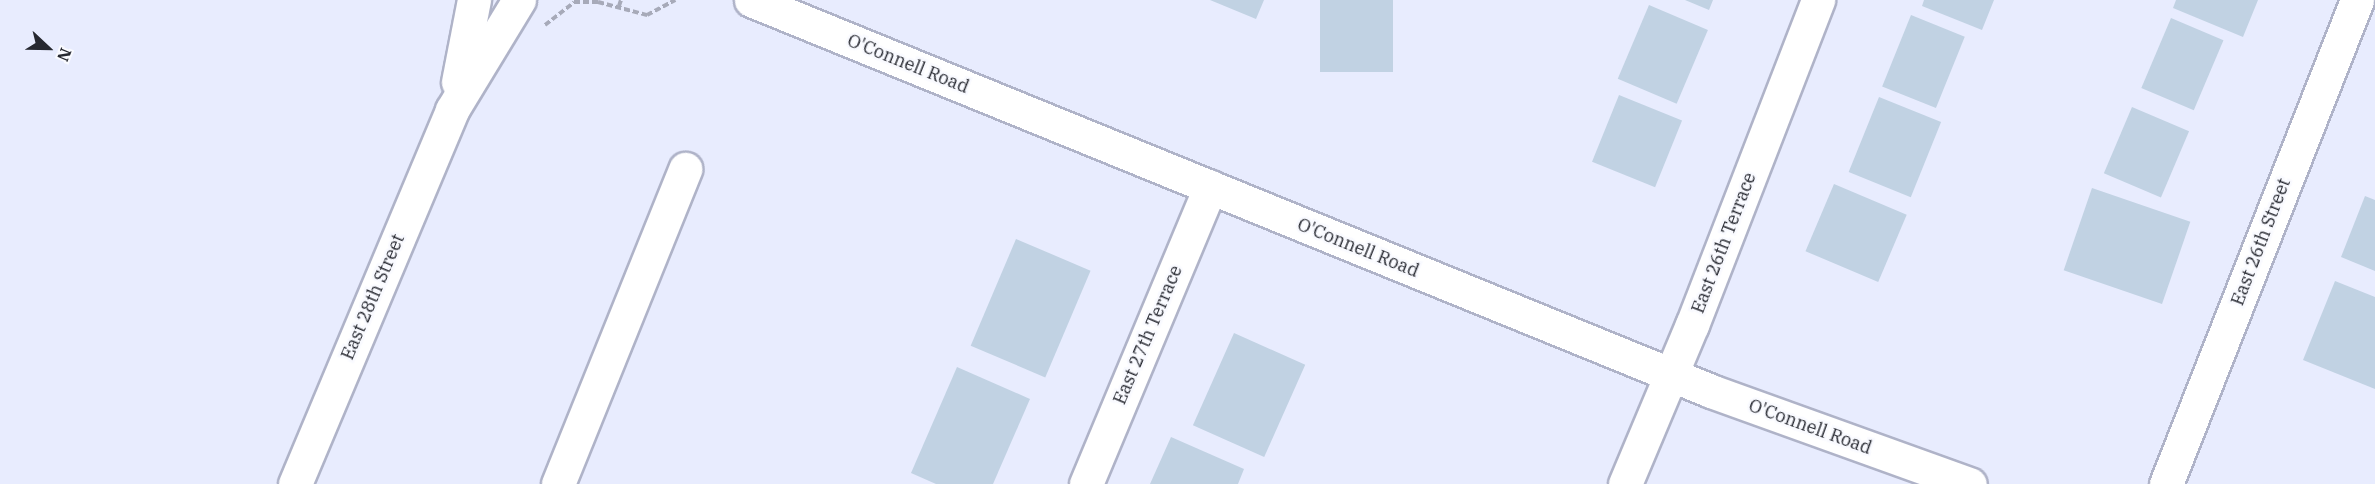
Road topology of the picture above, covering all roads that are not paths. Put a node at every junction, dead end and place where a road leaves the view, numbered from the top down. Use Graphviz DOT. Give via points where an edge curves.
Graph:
graph roads {
  1 [pos="474,0"];
  2 [pos="519,0"];
  3 [pos="751,0"];
  4 [pos="1818,0"];
  5 [pos="2356,0"];
  6 [pos="452,110"];
  7 [pos="685,169"];
  8 [pos="1210,187"];
  9 [pos="1671,375"];
  10 [pos="295,484"];
  11 [pos="558,484"];
  12 [pos="1086,484"];
  13 [pos="1625,484"];
  14 [pos="1970,484"];
  15 [pos="2166,484"];
  1 -- 6 [label="street, East 28th Street"];
  2 -- 6 [label="street, East 28th Street"];
  3 -- 8 [label="street, O'Connell Road"];
  4 -- 9 [label="street, East 26th Terrace"];
  5 -- 15 [label="street, East 26th Street"];
  6 -- 10 [label="street, East 28th Street"];
  7 -- 11 [label="street"];
  8 -- 9 [label="street, O'Connell Road"];
  8 -- 12 [label="street, East 27th Terrace"];
  9 -- 13 [label="street, East 26th Terrace"];
  9 -- 14 [label="street, O'Connell Road"];
}
